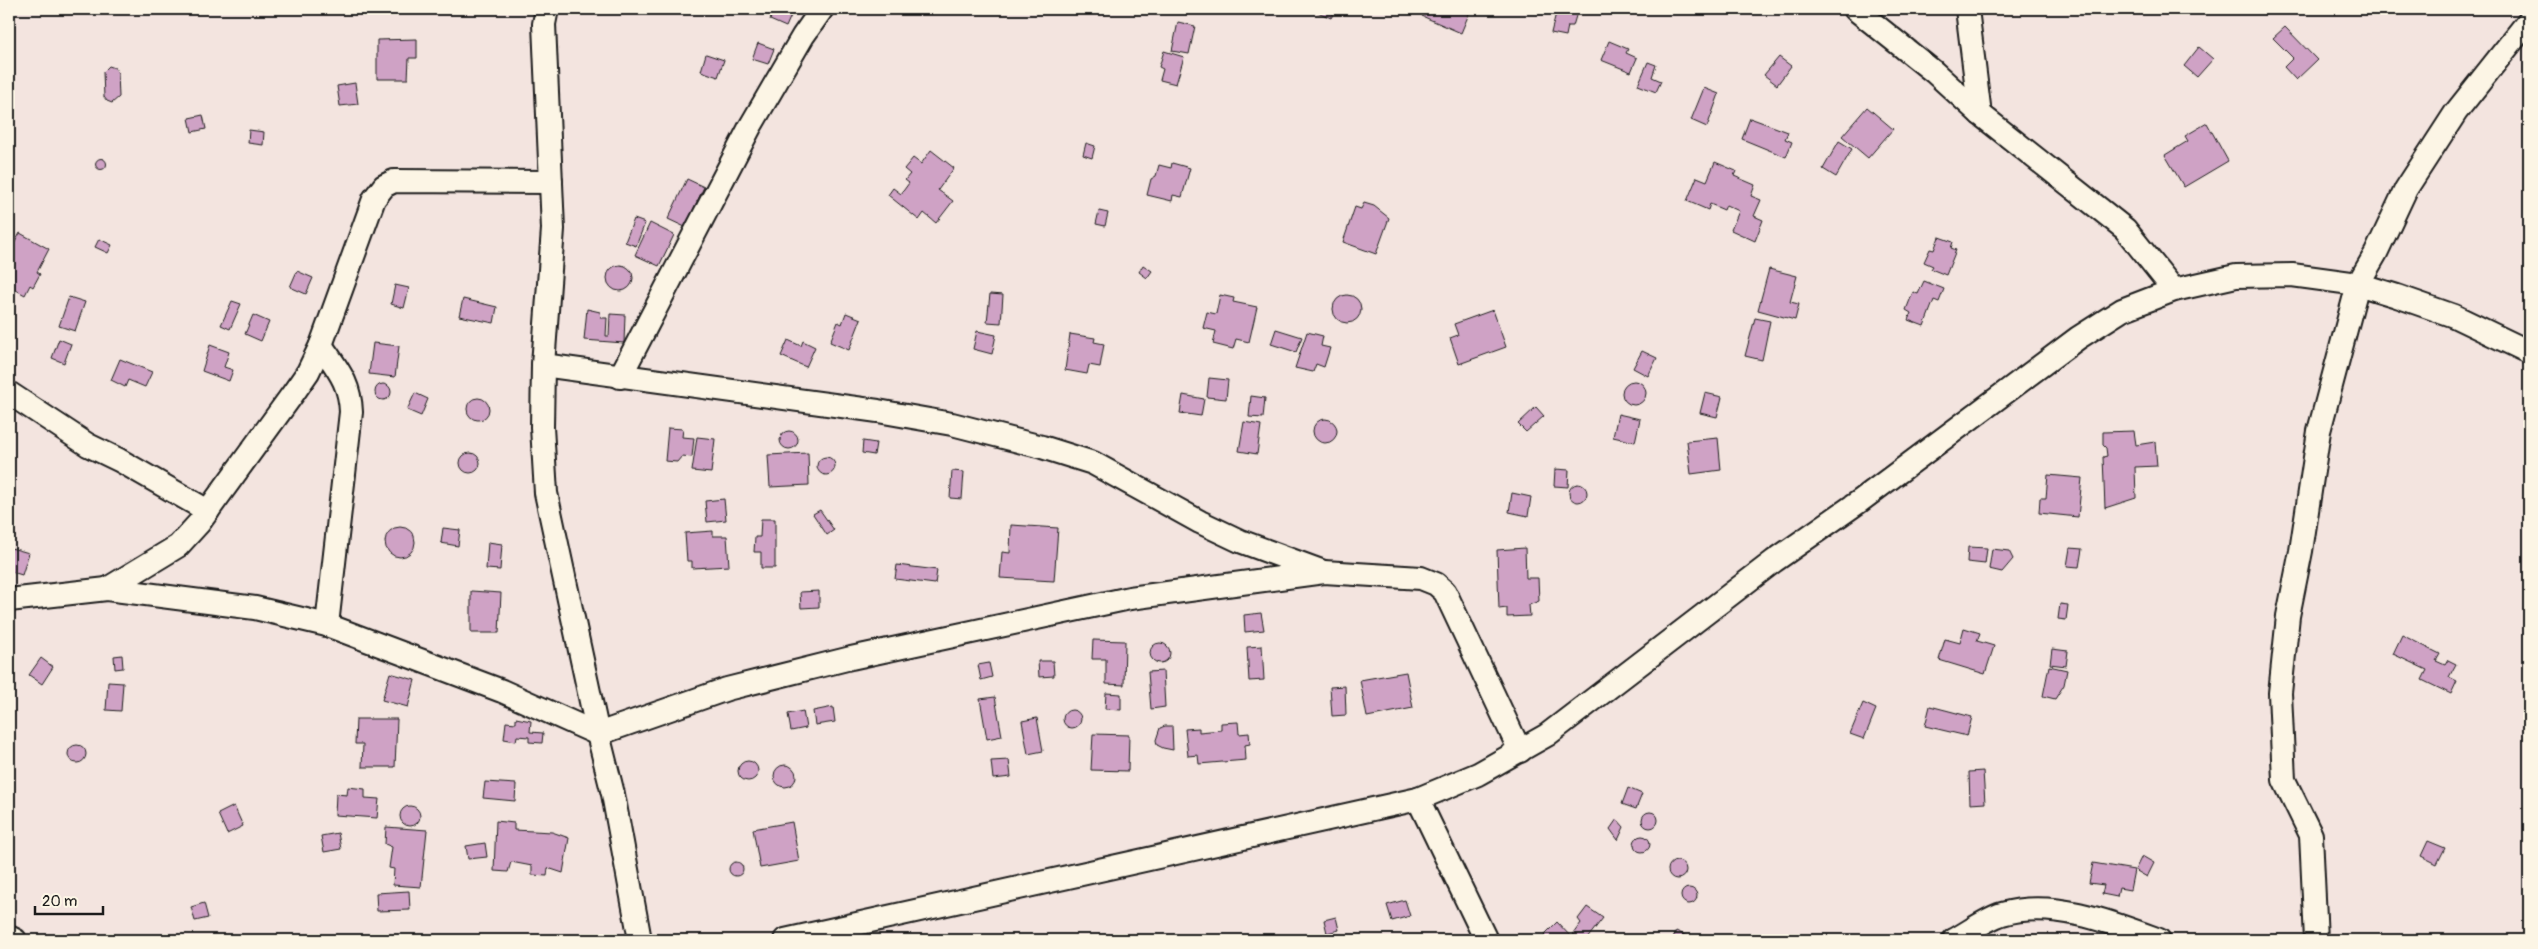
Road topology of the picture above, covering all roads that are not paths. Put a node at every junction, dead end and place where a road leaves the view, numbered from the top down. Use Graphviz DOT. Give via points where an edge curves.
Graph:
graph roads {
  1 [pos="822,9"];
  2 [pos="1855,9"];
  3 [pos="1967,9"];
  4 [pos="540,14"];
  5 [pos="2529,20"];
  6 [pos="1980,114"];
  7 [pos="551,182"];
  8 [pos="2358,284"];
  9 [pos="2174,290"];
  10 [pos="321,346"];
  11 [pos="2529,352"];
  12 [pos="543,365"];
  13 [pos="620,378"];
  14 [pos="9,393"];
  15 [pos="208,511"];
  16 [pos="1324,572"];
  17 [pos="107,589"];
  18 [pos="9,600"];
  19 [pos="327,625"];
  20 [pos="598,734"];
  21 [pos="1520,752"];
  22 [pos="1418,799"];
  23 [pos="9,937"];
  24 [pos="15,940"];
  25 [pos="640,940"];
  26 [pos="785,940"];
  27 [pos="1486,940"];
  28 [pos="1954,940"];
  29 [pos="2159,940"];
  30 [pos="2316,940"];
  1 -- 13 [label="street" via="750,127"];
  2 -- 6 [label="street" via="1934,72"];
  3 -- 6 [label="street"];
  4 -- 7 [label="street"];
  5 -- 8 [label="street" via="2456,112 2406,189"];
  6 -- 9 [label="street" via="2125,229"];
  7 -- 10 [label="street" via="394,182 384,186 374,199"];
  7 -- 12 [label="street" via="553,229"];
  8 -- 9 [label="street" via="2292,275 2236,276"];
  8 -- 11 [label="street" via="2454,316"];
  8 -- 30 [label="street" via="2319,431 2288,616 2280,693 2284,780 2311,835"];
  9 -- 21 [label="street" via="2122,310 2078,338 1774,561 1616,684"];
  10 -- 15 [label="street" via="308,372"];
  10 -- 19 [label="street" via="346,381 351,412"];
  12 -- 13 [label="street"];
  12 -- 20 [label="street" via="546,493"];
  13 -- 16 [label="street" via="878,411 952,424 1069,454 1132,483 1240,541"];
  14 -- 15 [label="street" via="88,445"];
  15 -- 17 [label="street" via="178,546"];
  16 -- 20 [label="street" via="1130,598 851,658 727,689"];
  16 -- 21 [label="street" via="1421,578 1445,592"];
  17 -- 18 [label="street"];
  17 -- 19 [label="street" via="255,608"];
  19 -- 20 [label="street" via="502,691"];
  20 -- 25 [label="street" via="613,794"];
  21 -- 22 [label="street"];
  22 -- 26 [label="street"];
  22 -- 27 [label="street"];
  23 -- 24 [label="street"];
  28 -- 29 [label="street" via="2000,915 2028,909 2056,910"];
}
